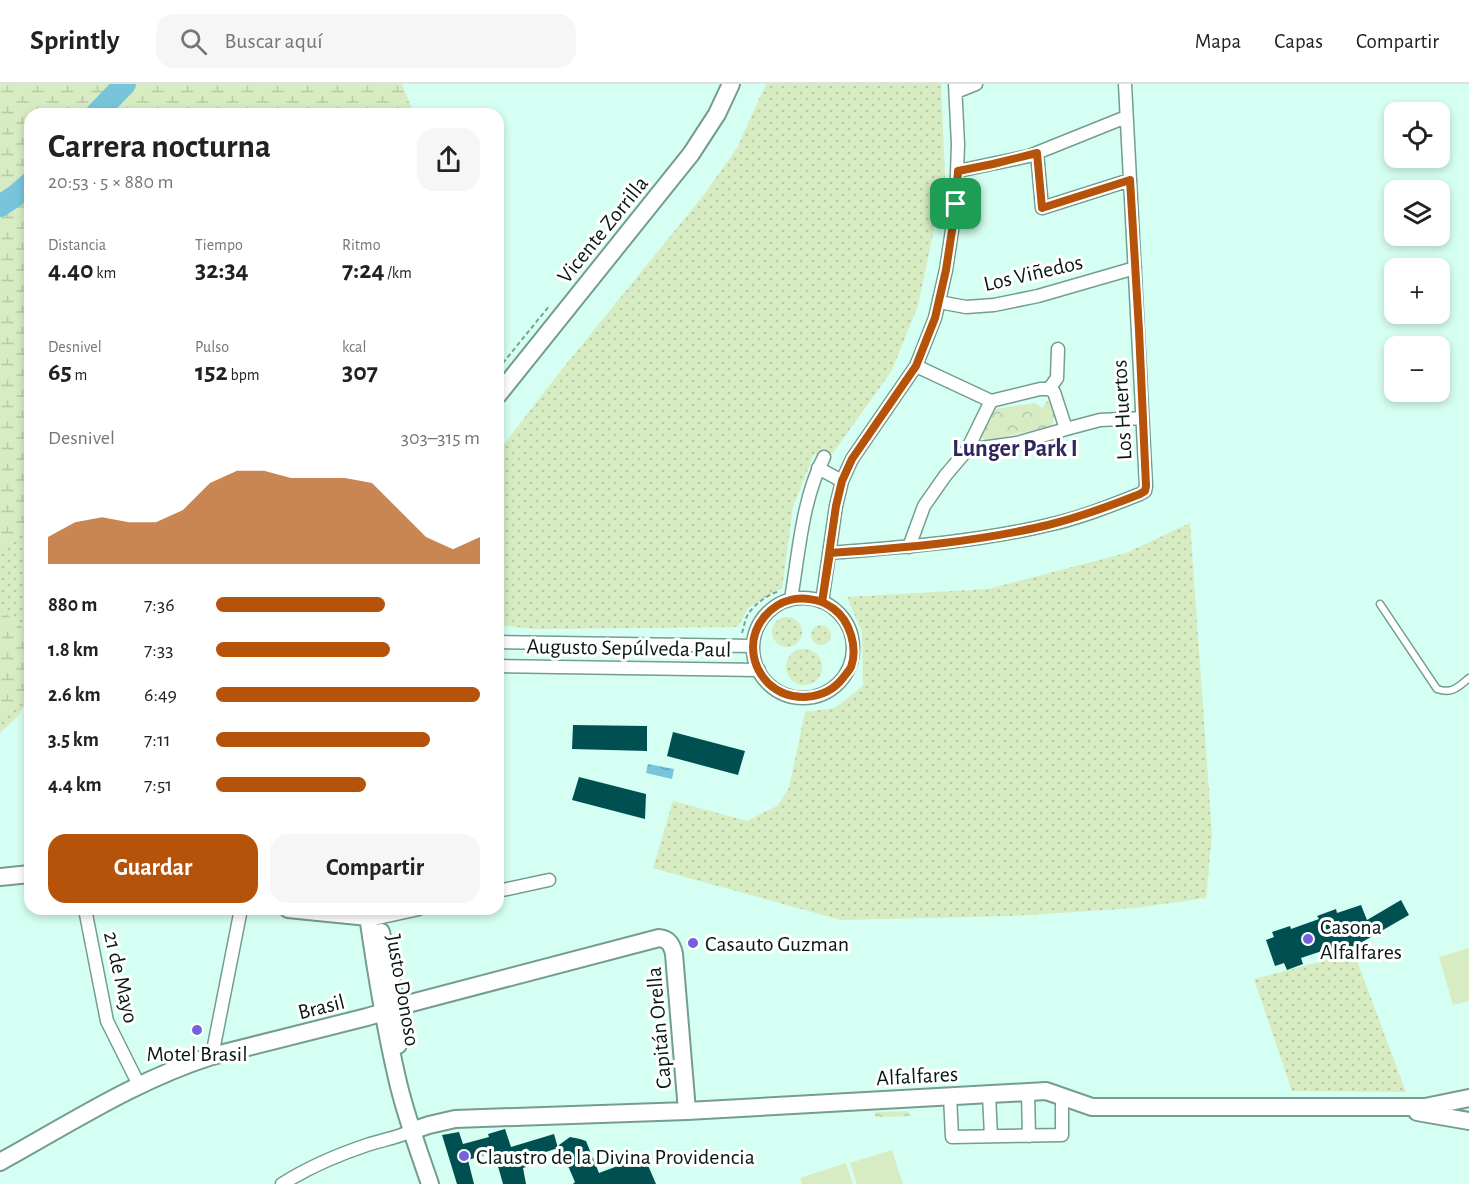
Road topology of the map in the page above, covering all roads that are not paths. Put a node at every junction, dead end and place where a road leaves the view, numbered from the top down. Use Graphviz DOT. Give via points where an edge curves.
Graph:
graph roads {
  1 [pos="732,84"];
  2 [pos="976,84"];
  3 [pos="1125,84"];
  4 [pos="955,88"];
  5 [pos="1126,117"];
  6 [pos="1037,153"];
  7 [pos="958,171"];
  8 [pos="1130,180"];
  9 [pos="1135,268"];
  10 [pos="939,302"];
  11 [pos="1058,349"];
  12 [pos="916,366"];
  13 [pos="504,388"];
  14 [pos="1049,389"];
  15 [pos="991,401"];
  16 [pos="1142,418"];
  17 [pos="1066,429"];
  18 [pos="967,450"];
  19 [pos="842,481"];
  20 [pos="909,547"];
  21 [pos="830,553"];
  22 [pos="788,595"];
  23 [pos="822,602"];
  24 [pos="1380,604"];
  25 [pos="504,642"];
  26 [pos="753,646"];
  27 [pos="504,666"];
  28 [pos="759,670"];
  29 [pos="1469,678"];
  30 [pos="24,875"];
  31 [pos="0,877"];
  32 [pos="549,880"];
  33 [pos="504,890"];
  34 [pos="86,915"];
  35 [pos="240,915"];
  36 [pos="372,915"];
  37 [pos="669,942"];
  38 [pos="390,1010"];
  39 [pos="212,1056"];
  40 [pos="139,1085"];
  41 [pos="1028,1092"];
  42 [pos="989,1094"];
  43 [pos="950,1096"];
  44 [pos="1062,1096"];
  45 [pos="1469,1098"];
  46 [pos="1389,1107"];
  47 [pos="687,1111"];
  48 [pos="1469,1121"];
  49 [pos="411,1131"];
  50 [pos="991,1136"];
  51 [pos="1029,1136"];
  52 [pos="0,1162"];
  53 [pos="282,1184"];
  54 [pos="430,1184"];
  1 -- 13 [label="street, Vicente Zorrilla" via="691,154"];
  2 -- 4 [label="street"];
  3 -- 5 [label="street, Los Huertos"];
  4 -- 7 [label="street"];
  5 -- 6 [label="street"];
  5 -- 8 [label="street, Los Huertos"];
  6 -- 7 [label="street"];
  6 -- 8 [label="street" via="1042,208"];
  7 -- 10 [label="street" via="952,237"];
  8 -- 9 [label="street, Los Huertos"];
  9 -- 10 [label="street, Los Viñedos" via="994,305 966,308"];
  9 -- 16 [label="street, Los Huertos"];
  10 -- 12 [label="street"];
  11 -- 14 [label="street" via="1057,378"];
  12 -- 15 [label="street"];
  12 -- 19 [label="street" via="852,459"];
  14 -- 15 [label="street"];
  14 -- 17 [label="street" via="1054,392"];
  15 -- 18 [label="street"];
  16 -- 17 [label="street" via="1100,420"];
  16 -- 20 [label="street, Los Huertos" via="1146,486 1140,494 1048,525"];
  17 -- 18 [label="street" via="1017,443"];
  18 -- 20 [label="street" via="924,506"];
  19 -- 21 [label="street"];
  19 -- 22 [label="street" via="821,463 811,489"];
  20 -- 21 [label="street, Los Huertos"];
  21 -- 23 [label="street"];
  22 -- 23 [label="street"];
  22 -- 26 [label="street" via="765,615"];
  23 -- 28 [label="street" via="836,609 852,636 850,668 839,682 809,698 792,696 776,690"];
  24 -- 29 [label="lane" via="1437,689 1455,689"];
  25 -- 26 [label="street, Augusto Sepúlveda Paul"];
  26 -- 28 [label="street"];
  27 -- 28 [label="street, Augusto Sepúlveda Paul"];
  30 -- 31 [label="street"];
  32 -- 33 [label="street"];
  34 -- 40 [label="street, 21 de Mayo" via="110,1030"];
  35 -- 39 [label="street"];
  36 -- 38 [label="street, Justo Donoso"];
  37 -- 38 [label="street, Brasil" via="659,938"];
  37 -- 47 [label="street, Capitán Orella" via="674,954"];
  38 -- 39 [label="street, Brasil"];
  38 -- 49 [label="street, Justo Donoso" via="399,1030 397,1079"];
  39 -- 40 [label="street, Brasil"];
  40 -- 52 [label="street, Brasil"];
  41 -- 42 [label="street, Alfalfares"];
  41 -- 44 [label="street, Alfalfares" via="1046,1090"];
  41 -- 51 [label="street"];
  42 -- 43 [label="street, Alfalfares"];
  42 -- 50 [label="street"];
  43 -- 47 [label="street, Alfalfares"];
  43 -- 50 [label="street" via="952,1137"];
  44 -- 46 [label="street, Alfalfares" via="1092,1107"];
  44 -- 51 [label="street" via="1062,1135"];
  45 -- 46 [label="street, Alfalfares" via="1425,1107"];
  46 -- 48 [label="street"];
  47 -- 49 [label="street, Alfalfares" via="455,1119"];
  49 -- 53 [label="street" via="316,1164"];
  49 -- 54 [label="street, Justo Donoso"];
  50 -- 51 [label="street"];
}
